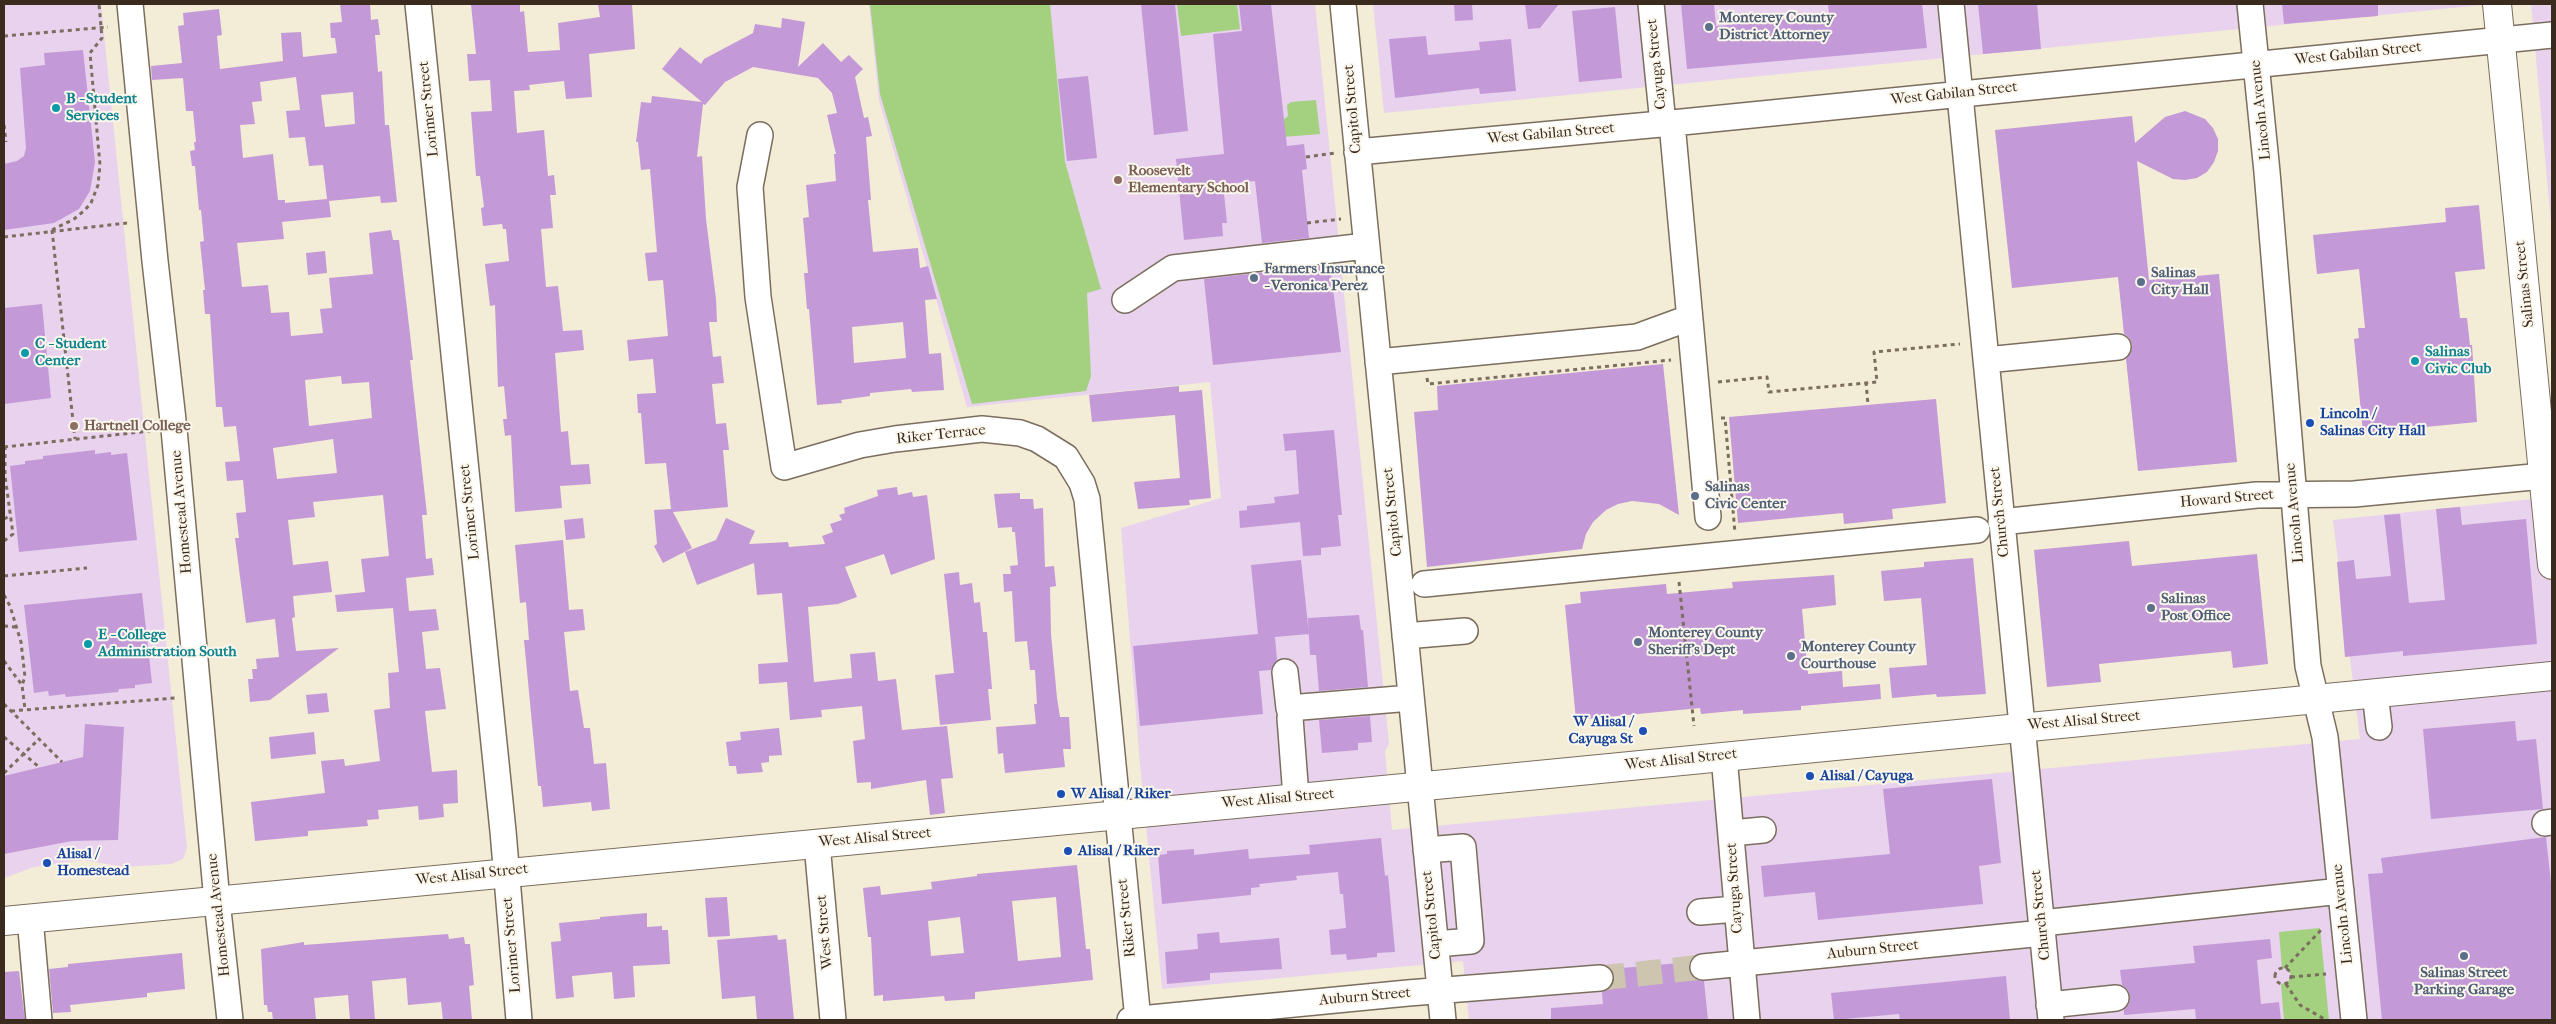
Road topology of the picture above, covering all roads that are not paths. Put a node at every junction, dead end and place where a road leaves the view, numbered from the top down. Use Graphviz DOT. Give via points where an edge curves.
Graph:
graph roads {
  1 [pos="130,4"];
  2 [pos="418,4"];
  3 [pos="1343,4"];
  4 [pos="1650,4"];
  5 [pos="1951,4"];
  6 [pos="2250,4"];
  7 [pos="2496,4"];
  8 [pos="2552,35"];
  9 [pos="2501,40"];
  10 [pos="2256,64"];
  11 [pos="1960,93"];
  12 [pos="1668,123"];
  13 [pos="760,135"];
  14 [pos="1346,152"];
  15 [pos="1366,246"];
  16 [pos="1125,300"];
  17 [pos="1689,318"];
  18 [pos="2118,347"];
  19 [pos="1986,360"];
  20 [pos="1378,362"];
  21 [pos="2544,476"];
  22 [pos="2293,494"];
  23 [pos="1708,517"];
  24 [pos="2001,522"];
  25 [pos="1977,530"];
  26 [pos="2552,565"];
  27 [pos="1424,584"];
  28 [pos="1466,630"];
  29 [pos="1405,636"];
  30 [pos="1285,672"];
  31 [pos="2552,676"];
  32 [pos="2375,693"];
  33 [pos="1411,698"];
  34 [pos="2316,698"];
  35 [pos="1290,718"];
  36 [pos="2379,726"];
  37 [pos="2022,727"];
  38 [pos="1724,756"];
  39 [pos="1420,786"];
  40 [pos="1296,797"];
  41 [pos="1117,815"];
  42 [pos="817,844"];
  43 [pos="1426,850"];
  44 [pos="506,872"];
  45 [pos="2341,891"];
  46 [pos="217,901"];
  47 [pos="1736,909"];
  48 [pos="1700,912"];
  49 [pos="17,920"];
  50 [pos="2042,928"];
  51 [pos="1436,944"];
  52 [pos="1741,963"];
  53 [pos="1703,967"];
  54 [pos="1600,978"];
  55 [pos="1440,990"];
  56 [pos="2116,998"];
  57 [pos="2050,1013"];
  58 [pos="40,1020"];
  59 [pos="226,1020"];
  60 [pos="230,1020"];
  61 [pos="519,1020"];
  62 [pos="833,1020"];
  63 [pos="1136,1020"];
  64 [pos="1443,1020"];
  65 [pos="1747,1020"];
  66 [pos="2354,1020"];
  1 -- 46 [label="street, Homestead Avenue" via="174,430"];
  2 -- 44 [label="street, Lorimer Street"];
  3 -- 14 [label="street, Capitol Street"];
  4 -- 12 [label="street, Cayuga Street"];
  5 -- 11 [label="street, Church Street"];
  6 -- 10 [label="street, Lincoln Avenue"];
  7 -- 9 [label="main road, Salinas Street"];
  8 -- 9 [label="street, West Gabilan Street"];
  9 -- 10 [label="street, West Gabilan Street"];
  9 -- 21 [label="main road, Salinas Street"];
  10 -- 11 [label="street, West Gabilan Street"];
  10 -- 22 [label="street, Lincoln Avenue"];
  11 -- 12 [label="street, West Gabilan Street"];
  11 -- 19 [label="street, Church Street"];
  12 -- 14 [label="street, West Gabilan Street"];
  12 -- 17 [label="street, Cayuga Street"];
  13 -- 41 [label="street, Riker Terrace" via="750,187 758,297 784,467 886,440 982,429 1020,433 1037,439 1066,457 1082,483 1087,499"];
  14 -- 15 [label="street, Capitol Street"];
  15 -- 16 [label="street" via="1173,268"];
  15 -- 20 [label="street, Capitol Street"];
  17 -- 20 [label="street" via="1637,337"];
  17 -- 23 [label="street, Cayuga Street"];
  18 -- 19 [label="street"];
  19 -- 24 [label="street, Church Street"];
  20 -- 29 [label="street, Capitol Street"];
  21 -- 22 [label="street, Howard Street" via="2354,494"];
  21 -- 26 [label="main road, Salinas Street"];
  22 -- 24 [label="street, Howard Street"];
  22 -- 34 [label="street, Lincoln Avenue" via="2308,666"];
  24 -- 37 [label="street, Church Street"];
  25 -- 27 [label="street"];
  28 -- 29 [label="street"];
  29 -- 33 [label="street, Capitol Street"];
  30 -- 33 [label="street" via="1288,708"];
  31 -- 32 [label="main road, West Alisal Street"];
  32 -- 34 [label="main road, West Alisal Street"];
  32 -- 36 [label="street"];
  33 -- 39 [label="street, Capitol Street"];
  34 -- 37 [label="main road, West Alisal Street"];
  34 -- 45 [label="street, Lincoln Avenue" via="2325,737"];
  35 -- 40 [label="street"];
  37 -- 38 [label="main road, West Alisal Street"];
  37 -- 50 [label="street, Church Street"];
  38 -- 39 [label="main road, West Alisal Street"];
  38 -- 47 [label="street, Cayuga Street" via="1745,831"];
  39 -- 40 [label="main road, West Alisal Street"];
  39 -- 43 [label="street, Capitol Street"];
  40 -- 41 [label="main road, West Alisal Street"];
  41 -- 42 [label="main road, West Alisal Street"];
  41 -- 63 [label="street, Riker Street"];
  42 -- 44 [label="main road, West Alisal Street"];
  42 -- 62 [label="street, West Street"];
  43 -- 51 [label="street, Capitol Street"];
  43 -- 51 [label="street" via="1463,848 1471,941"];
  44 -- 46 [label="main road, West Alisal Street"];
  44 -- 61 [label="street, Lorimer Street"];
  45 -- 50 [label="street, Auburn Street"];
  45 -- 66 [label="street, Lincoln Avenue"];
  46 -- 49 [label="main road, West Alisal Street"];
  46 -- 60 [label="street, Homestead Avenue"];
  47 -- 48 [label="street"];
  47 -- 52 [label="street, Cayuga Street"];
  49 -- 58 [label="street"];
  50 -- 52 [label="street, Auburn Street"];
  50 -- 57 [label="street, Church Street"];
  51 -- 55 [label="street, Capitol Street"];
  52 -- 53 [label="street, Auburn Street"];
  52 -- 65 [label="street, Cayuga Street"];
  54 -- 55 [label="street, Auburn Street"];
  55 -- 63 [label="street, Auburn Street"];
  55 -- 64 [label="street, Capitol Street"];
  56 -- 57 [label="street"];
  59 -- 60 [label="street"];
}
